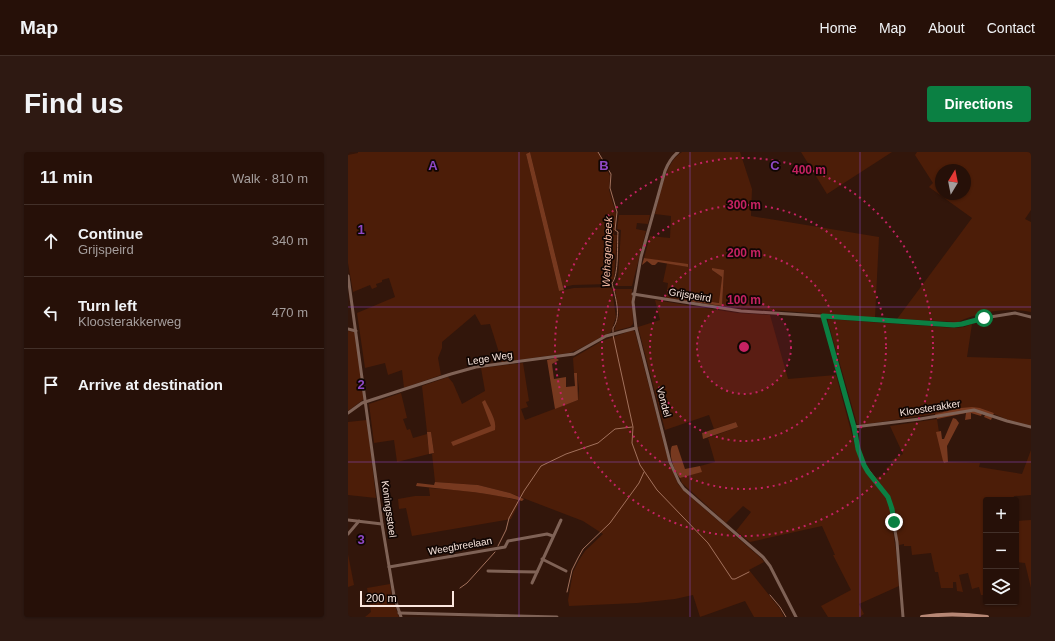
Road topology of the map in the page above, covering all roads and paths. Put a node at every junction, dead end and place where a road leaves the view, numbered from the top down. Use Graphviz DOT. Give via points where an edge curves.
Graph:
graph roads {
  1 [pos="678,152"];
  2 [pos="348,276"];
  3 [pos="633,294"];
  4 [pos="823,316"];
  5 [pos="1031,317"];
  6 [pos="636,328"];
  7 [pos="348,329"];
  8 [pos="356,331"];
  9 [pos="366,402"];
  10 [pos="348,413"];
  11 [pos="854,427"];
  12 [pos="1031,427"];
  13 [pos="348,520"];
  14 [pos="561,520"];
  15 [pos="358,521"];
  16 [pos="382,524"];
  17 [pos="348,534"];
  18 [pos="553,536"];
  19 [pos="542,560"];
  20 [pos="389,567"];
  21 [pos="488,571"];
  22 [pos="566,571"];
  23 [pos="536,572"];
  24 [pos="532,583"];
  25 [pos="400,615"];
  26 [pos="962,616"];
  27 [pos="557,617"];
  28 [pos="796,617"];
  29 [pos="903,617"];
  30 [pos="922,617"];
  31 [pos="987,617"];
  1 -- 3 [label="street, Vondel" via="665,170"];
  2 -- 8 [label="street, Koningsstoel"];
  3 -- 4 [label="street, Grijspeird" via="741,310"];
  3 -- 6 [label="street, Vondel"];
  4 -- 5 [label="street, Grijspeird" via="954,325 1011,314"];
  4 -- 11 [label="street"];
  6 -- 9 [label="street, Lege Weg" via="606,336 574,354 476,367"];
  6 -- 28 [label="street, Vondel" via="670,462 679,482 699,503 763,557"];
  7 -- 8 [label="street"];
  8 -- 9 [label="street, Koningsstoel"];
  9 -- 10 [label="street, Lege Weg"];
  9 -- 16 [label="street, Koningsstoel"];
  11 -- 12 [label="street, Kloosterakker" via="974,410"];
  11 -- 29 [label="street" via="864,465 890,502 897,542"];
  13 -- 15 [label="street"];
  14 -- 18 [label="street"];
  15 -- 16 [label="street"];
  15 -- 17 [label="street"];
  16 -- 20 [label="street, Koningsstoel"];
  18 -- 19 [label="street"];
  18 -- 20 [label="street, Weegbreelaan" via="547,534 508,541 505,547"];
  19 -- 22 [label="street"];
  19 -- 23 [label="street"];
  20 -- 25 [label="street, Koningsstoel"];
  21 -- 23 [label="street"];
  23 -- 24 [label="street"];
  25 -- 27 [label="street"];
  26 -- 30 [label="main road" via="938,614"];
  26 -- 31 [label="main road"];
}
